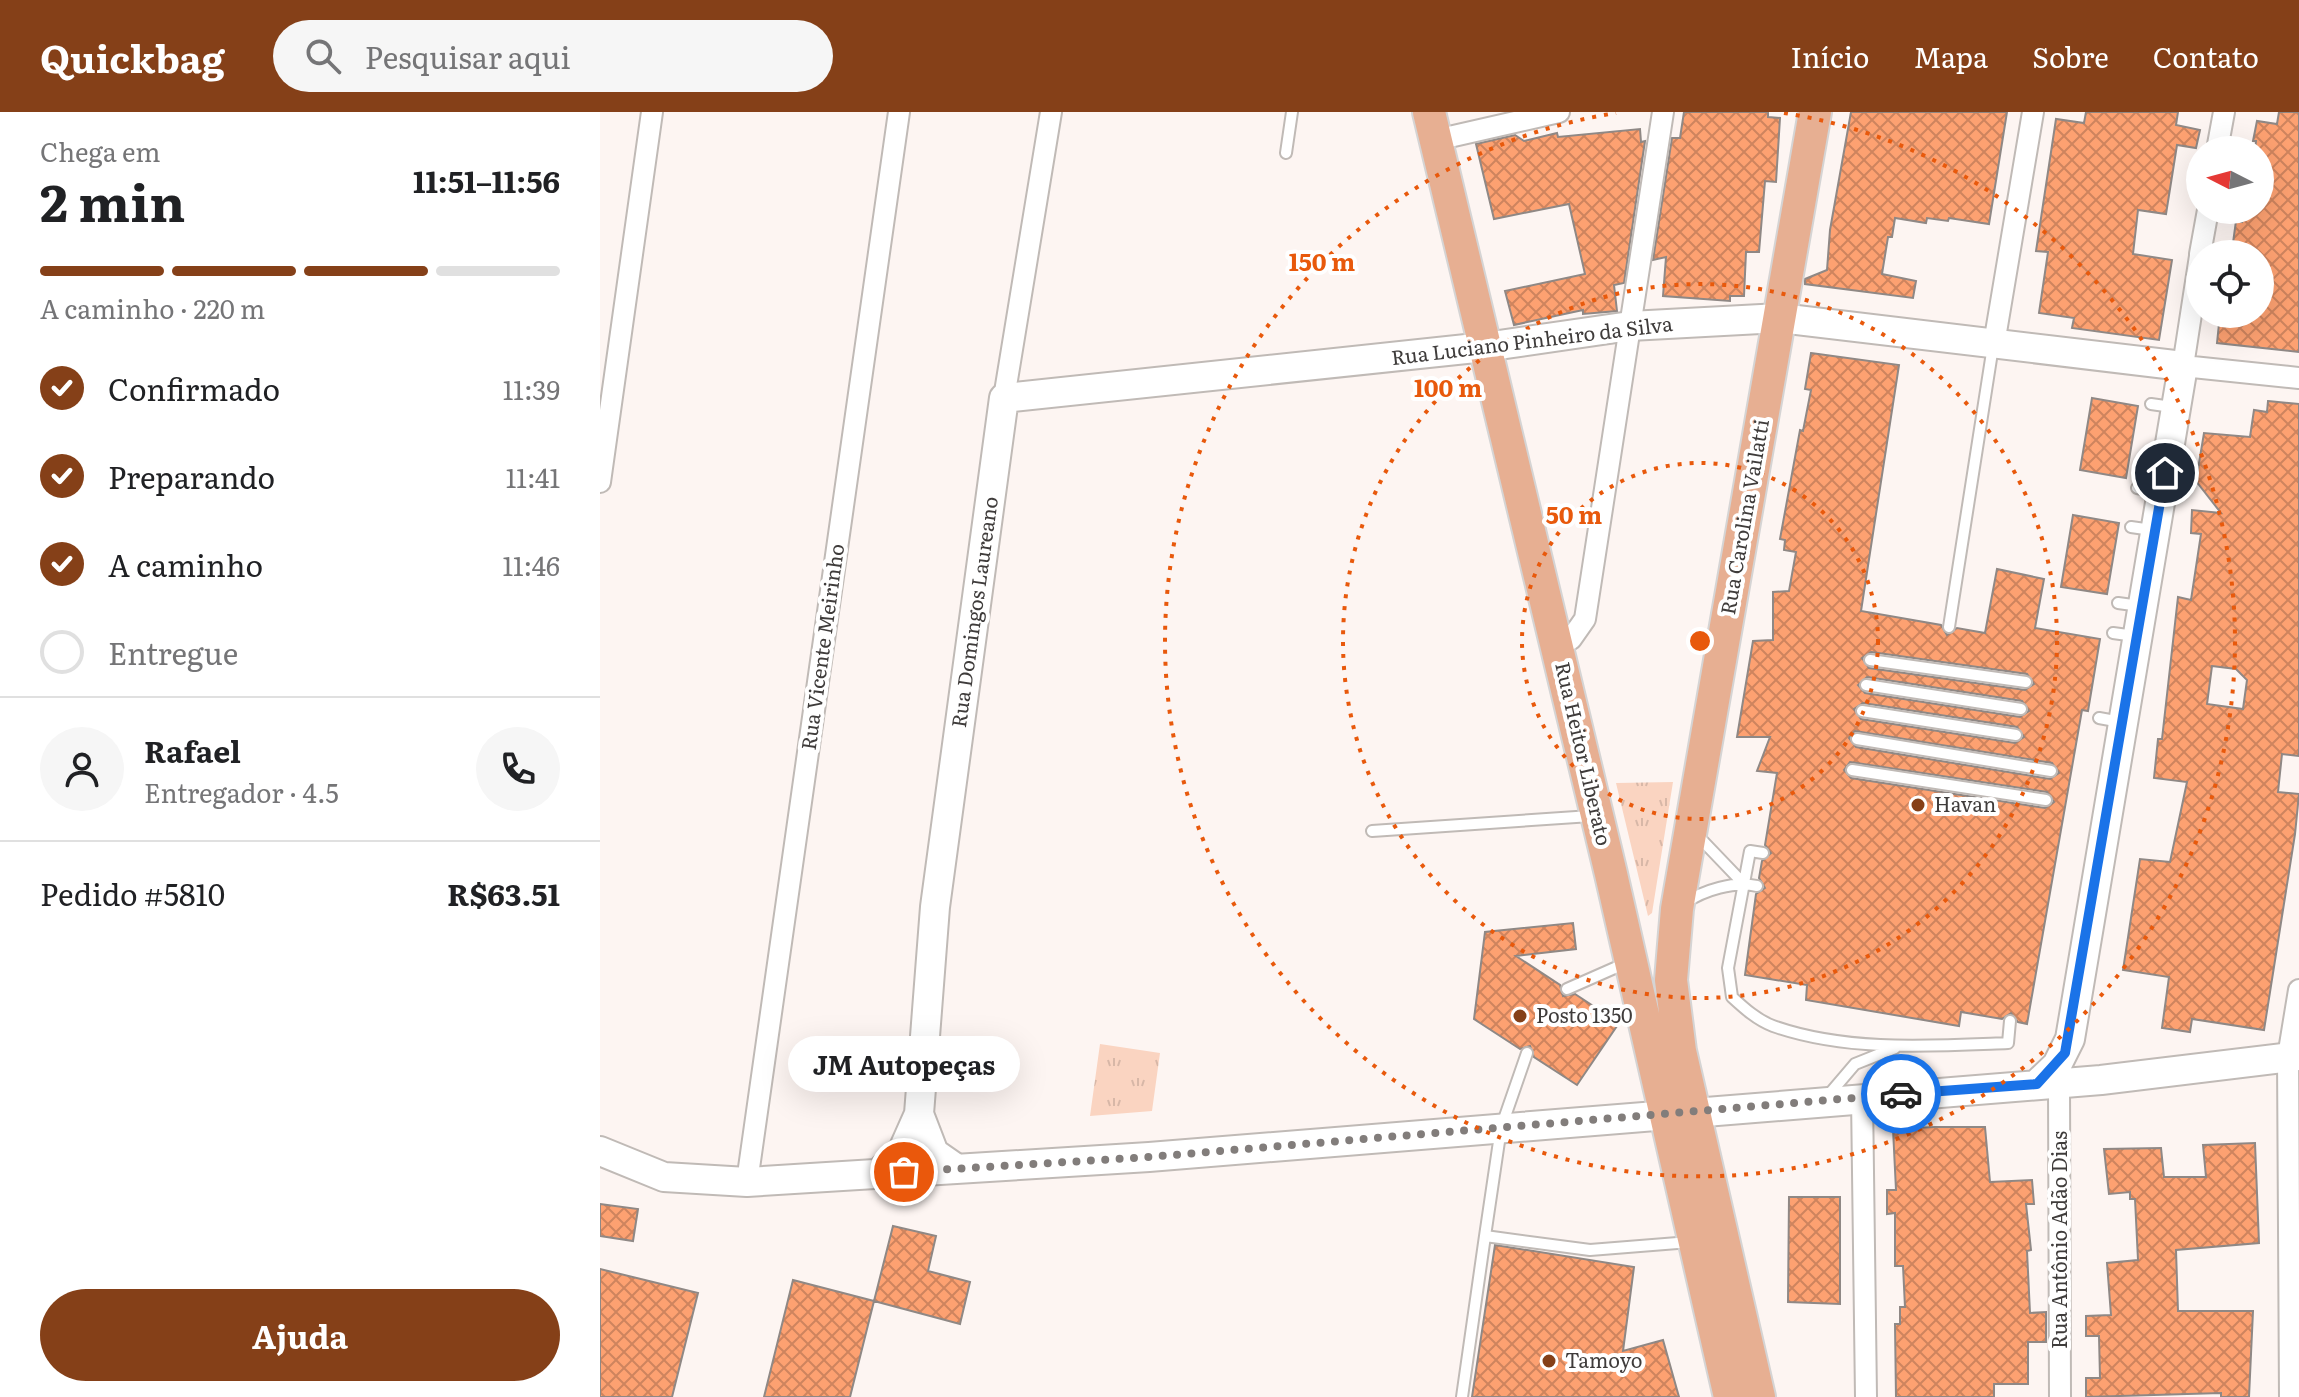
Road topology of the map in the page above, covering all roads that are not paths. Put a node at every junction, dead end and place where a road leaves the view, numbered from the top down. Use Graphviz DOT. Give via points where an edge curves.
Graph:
graph roads {
  1 [pos="652,112"];
  2 [pos="899,112"];
  3 [pos="1051,112"];
  4 [pos="1292,112"];
  5 [pos="1559,112"];
  6 [pos="1663,112"];
  7 [pos="1815,112"];
  8 [pos="2033,112"];
  9 [pos="2224,112"];
  10 [pos="1433,126"];
  11 [pos="2220,136"];
  12 [pos="1286,153"];
  13 [pos="1780,318"];
  14 [pos="1630,326"];
  15 [pos="2189,328"];
  16 [pos="1994,344"];
  17 [pos="1485,347"];
  18 [pos="2183,366"];
  19 [pos="2299,378"];
  20 [pos="1004,398"];
  21 [pos="600,482"];
  22 [pos="1949,627"];
  23 [pos="1557,646"];
  24 [pos="1870,660"];
  25 [pos="2026,682"];
  26 [pos="1866,685"];
  27 [pos="2021,709"];
  28 [pos="1862,711"];
  29 [pos="2016,735"];
  30 [pos="1857,739"];
  31 [pos="1852,770"];
  32 [pos="2051,771"];
  33 [pos="2046,800"];
  34 [pos="1597,815"];
  35 [pos="1691,827"];
  36 [pos="1372,831"];
  37 [pos="1763,853"];
  38 [pos="1743,883"];
  39 [pos="1757,886"];
  40 [pos="1677,909"];
  41 [pos="1631,961"];
  42 [pos="1567,989"];
  43 [pos="2299,990"];
  44 [pos="2010,1021"];
  45 [pos="2070,1039"];
  46 [pos="1897,1047"];
  47 [pos="1527,1053"];
  48 [pos="2294,1056"];
  49 [pos="2101,1080"];
  50 [pos="2048,1083"];
  51 [pos="1862,1097"];
  52 [pos="1825,1100"];
  53 [pos="1678,1113"];
  54 [pos="919,1114"];
  55 [pos="1501,1128"];
  56 [pos="600,1151"];
  57 [pos="957,1169"];
  58 [pos="878,1174"];
  59 [pos="747,1182"];
  60 [pos="1485,1236"];
  61 [pos="1693,1241"];
  62 [pos="1462,1397"];
  63 [pos="1730,1397"];
  64 [pos="1759,1397"];
  65 [pos="1866,1397"];
  66 [pos="2060,1397"];
  67 [pos="2290,1397"];
  1 -- 21 [label="street"];
  2 -- 59 [label="street, Rua Vicente Meirinho"];
  3 -- 20 [label="street, Rua Domingos Laureano"];
  4 -- 12 [label="lane"];
  5 -- 10 [label="street"];
  6 -- 14 [label="street"];
  7 -- 13 [label="main road, Rua Carolina Vailatti"];
  8 -- 16 [label="street"];
  9 -- 11 [label="street"];
  10 -- 17 [label="main road, Rua Heitor Liberato"];
  13 -- 14 [label="main road, Rua Luciano Pinheiro da Silva"];
  13 -- 16 [label="main road, Rua Luciano Pinheiro da Silva"];
  13 -- 35 [label="main road, Rua Carolina Vailatti"];
  14 -- 17 [label="main road, Rua Luciano Pinheiro da Silva"];
  14 -- 23 [label="street" via="1585,619 1571,639"];
  15 -- 18 [label="street"];
  16 -- 18 [label="main road, Rua Luciano Pinheiro da Silva"];
  16 -- 22 [label="lane"];
  17 -- 20 [label="main road, Rua Luciano Pinheiro da Silva"];
  17 -- 23 [label="main road, Rua Heitor Liberato"];
  18 -- 19 [label="street, Rua Luciano Pinheiro da Silva"];
  18 -- 45 [label="main road" via="2163,406 2111,720"];
  20 -- 54 [label="main road, Rua Domingos Laureano" via="935,907"];
  23 -- 34 [label="main road, Rua Heitor Liberato"];
  24 -- 25 [label="lane"];
  26 -- 27 [label="lane"];
  28 -- 29 [label="lane"];
  30 -- 32 [label="lane"];
  31 -- 33 [label="lane"];
  34 -- 36 [label="lane"];
  34 -- 41 [label="main road, Rua Heitor Liberato"];
  35 -- 38 [label="lane"];
  35 -- 40 [label="main road, Rua Carolina Vailatti"];
  37 -- 38 [label="lane" via="1750,851"];
  38 -- 39 [label="lane"];
  38 -- 40 [label="lane" via="1700,893"];
  38 -- 46 [label="lane" via="1728,968 1732,997 1772,1026"];
  40 -- 53 [label="main road, Rua Carolina Vailatti" via="1671,980"];
  41 -- 42 [label="lane"];
  41 -- 53 [label="main road, Rua Heitor Liberato"];
  43 -- 48 [label="street"];
  44 -- 46 [label="lane" via="2008,1043"];
  45 -- 49 [label="main road"];
  45 -- 50 [label="main road"];
  46 -- 52 [label="lane" via="1855,1064"];
  47 -- 55 [label="lane"];
  48 -- 49 [label="main road"];
  48 -- 67 [label="street"];
  49 -- 50 [label="main road"];
  50 -- 51 [label="main road"];
  50 -- 66 [label="street, Rua Antônio Adão Dias"];
  51 -- 52 [label="main road"];
  51 -- 65 [label="street"];
  52 -- 53 [label="main road"];
  53 -- 55 [label="main road"];
  53 -- 61 [label="main road, Rua Heitor Liberato"];
  53 -- 64 [label="main road, Rua Heitor Liberato"];
  54 -- 57 [label="main road, Rua Domingos Laureano" via="934,1153"];
  54 -- 58 [label="main road, Rua Domingos Laureano" via="903,1150"];
  55 -- 57 [label="main road"];
  55 -- 60 [label="lane"];
  56 -- 59 [label="main road" via="664,1177"];
  57 -- 58 [label="main road"];
  58 -- 59 [label="main road"];
  60 -- 61 [label="lane" via="1590,1250"];
  60 -- 62 [label="lane"];
  61 -- 63 [label="main road, Rua Heitor Liberato"];
}
